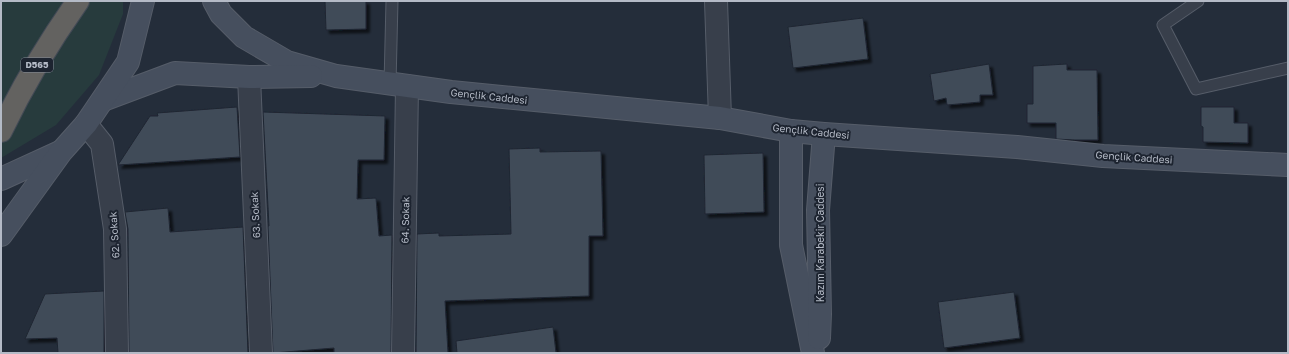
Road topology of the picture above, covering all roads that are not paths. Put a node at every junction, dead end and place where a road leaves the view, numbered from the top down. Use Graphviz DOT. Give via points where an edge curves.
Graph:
graph roads {
  1 [pos="78,1"];
  2 [pos="143,1"];
  3 [pos="214,1"];
  4 [pos="392,1"];
  5 [pos="716,1"];
  6 [pos="1198,1"];
  7 [pos="1288,68"];
  8 [pos="336,76"];
  9 [pos="249,77"];
  10 [pos="398,85"];
  11 [pos="103,100"];
  12 [pos="720,118"];
  13 [pos="86,124"];
  14 [pos="1,131"];
  15 [pos="791,131"];
  16 [pos="824,134"];
  17 [pos="61,152"];
  18 [pos="1288,165"];
  19 [pos="1,179"];
  20 [pos="1,235"];
  21 [pos="117,353"];
  22 [pos="261,353"];
  23 [pos="403,353"];
  24 [pos="813,353"];
  25 [pos="818,353"];
  1 -- 14 [label="highway, D565" via="57,31"];
  2 -- 11 [label="main road" via="128,62"];
  3 -- 8 [label="main road, Gençlik Caddesi" via="221,14 244,37 286,62"];
  4 -- 10 [label="lane"];
  5 -- 12 [label="street"];
  6 -- 7 [label="lane" via="1163,25 1196,89"];
  8 -- 9 [label="main road, Gençlik Caddesi"];
  8 -- 10 [label="main road, Gençlik Caddesi"];
  9 -- 11 [label="main road, Gençlik Caddesi" via="175,73"];
  9 -- 22 [label="street, 63. Sokak"];
  10 -- 12 [label="main road, Gençlik Caddesi"];
  10 -- 23 [label="street, 64. Sokak"];
  11 -- 13 [label="main road"];
  12 -- 15 [label="main road, Gençlik Caddesi"];
  13 -- 17 [label="main road"];
  13 -- 21 [label="street, 62. Sokak" via="102,144 115,229"];
  15 -- 16 [label="main road, Gençlik Caddesi"];
  15 -- 24 [label="main road, Kazım Karabekir Caddesi" via="791,245"];
  16 -- 18 [label="main road, Gençlik Caddesi" via="1016,147 1103,156"];
  16 -- 25 [label="main road, Kazım Karabekir Caddesi" via="818,210"];
  17 -- 19 [label="main road"];
  17 -- 20 [label="main road"];
}
